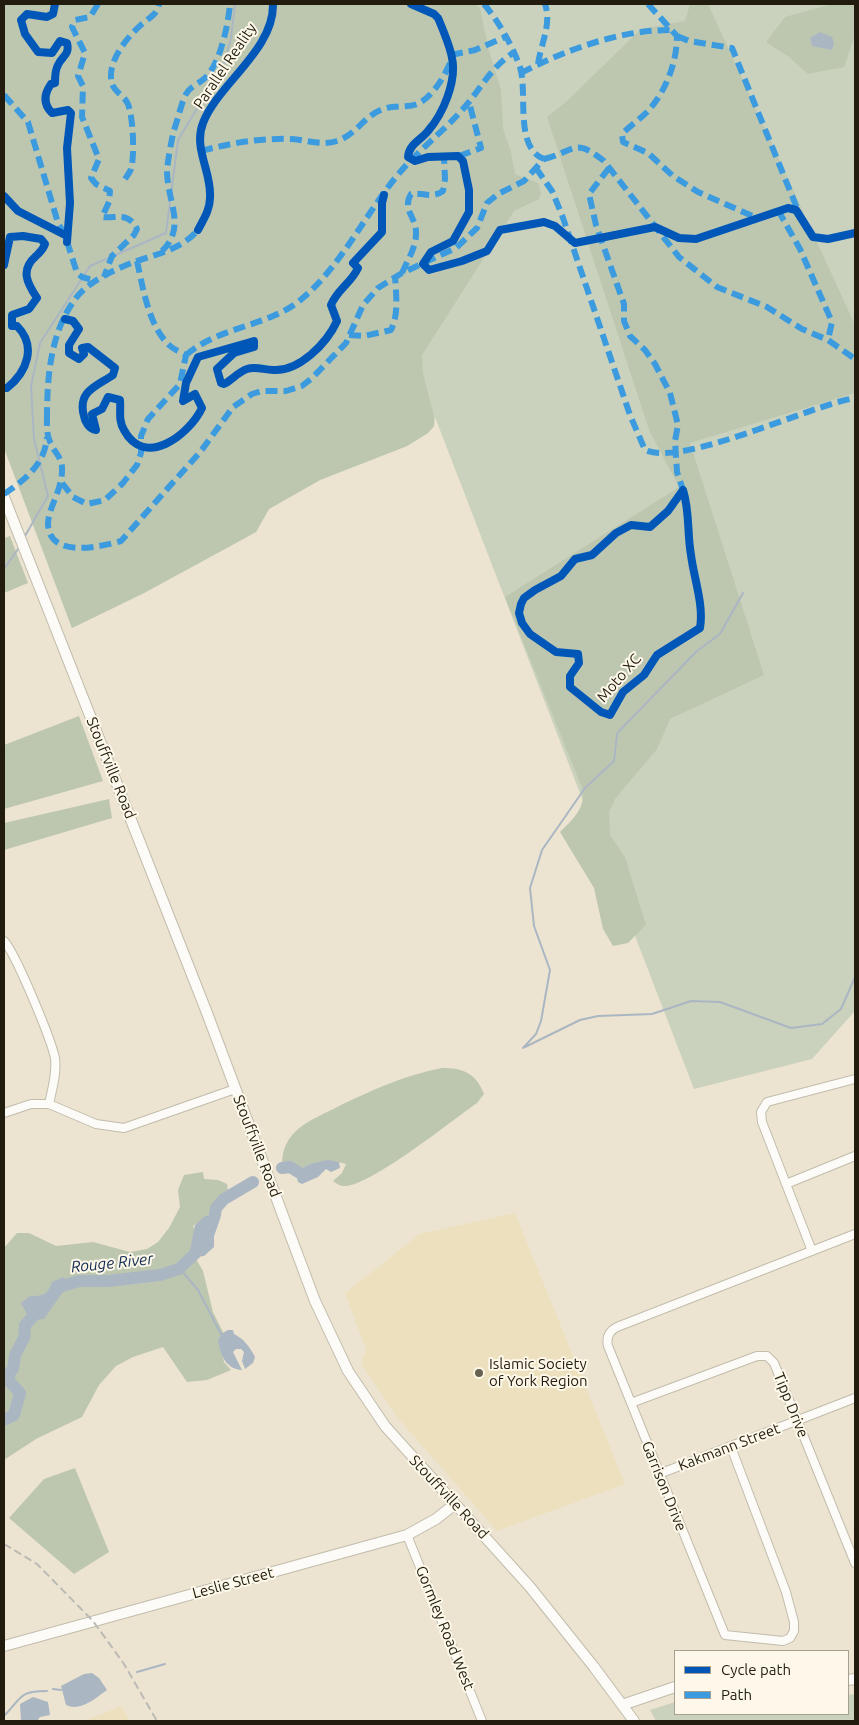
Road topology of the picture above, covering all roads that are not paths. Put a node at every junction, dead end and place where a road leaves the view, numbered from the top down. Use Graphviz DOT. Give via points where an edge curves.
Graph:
graph roads {
  1 [pos="5,503"];
  2 [pos="4,941"];
  3 [pos="855,1079"];
  4 [pos="235,1089"];
  5 [pos="48,1104"];
  6 [pos="4,1113"];
  7 [pos="855,1156"];
  8 [pos="786,1184"];
  9 [pos="855,1234"];
  10 [pos="812,1251"];
  11 [pos="855,1398"];
  12 [pos="631,1403"];
  13 [pos="797,1420"];
  14 [pos="731,1446"];
  15 [pos="659,1474"];
  16 [pos="455,1504"];
  17 [pos="408,1535"];
  18 [pos="855,1564"];
  19 [pos="4,1646"];
  20 [pos="674,1686"];
  21 [pos="622,1705"];
  22 [pos="482,1721"];
  23 [pos="634,1721"];
  1 -- 4 [label="main road, Stouffville Road"];
  2 -- 5 [label="street" via="15,958 55,1059 55,1078"];
  3 -- 8 [label="street" via="764,1105 762,1122"];
  4 -- 5 [label="street" via="124,1128 96,1124"];
  4 -- 16 [label="main road, Stouffville Road" via="315,1301 348,1371 385,1426"];
  5 -- 6 [label="street" via="31,1104"];
  7 -- 8 [label="street"];
  8 -- 10 [label="street"];
  9 -- 10 [label="street, Garrison Drive"];
  10 -- 12 [label="street, Garrison Drive" via="612,1330 608,1344"];
  11 -- 13 [label="street, Kakmann Street"];
  12 -- 13 [label="street, Tipp Drive" via="762,1355 774,1363"];
  12 -- 15 [label="street, Garrison Drive"];
  13 -- 14 [label="street, Kakmann Street"];
  13 -- 18 [label="street, Tipp Drive"];
  14 -- 15 [label="street, Kakmann Street"];
  14 -- 15 [label="street, Garrison Drive" via="786,1592 794,1622 790,1638 725,1635"];
  16 -- 17 [label="main road, Leslie Street"];
  16 -- 21 [label="main road, Stouffville Road" via="552,1614"];
  17 -- 19 [label="main road, Leslie Street"];
  17 -- 22 [label="street, Gormley Road West"];
  20 -- 21 [label="main road"];
  21 -- 23 [label="main road, Stouffville Road"];
}
